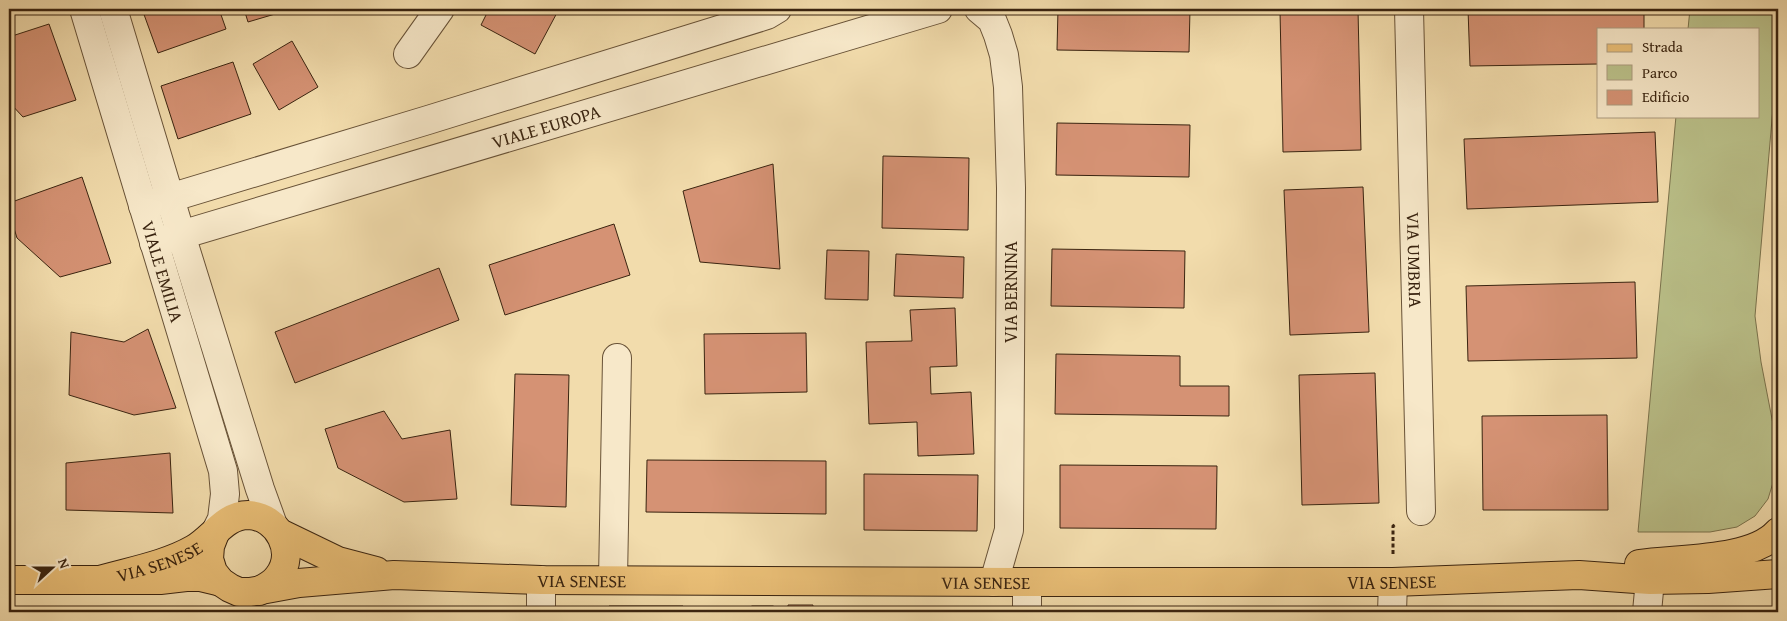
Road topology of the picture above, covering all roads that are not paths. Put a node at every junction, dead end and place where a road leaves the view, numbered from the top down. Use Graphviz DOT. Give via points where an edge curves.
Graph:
graph roads {
  1 [pos="84,9"];
  2 [pos="113,9"];
  3 [pos="440,9"];
  4 [pos="777,9"];
  5 [pos="938,9"];
  6 [pos="979,9"];
  7 [pos="1408,9"];
  8 [pos="408,54"];
  9 [pos="428,120"];
  10 [pos="438,158"];
  11 [pos="170,197"];
  12 [pos="143,206"];
  13 [pos="181,234"];
  14 [pos="154,243"];
  15 [pos="616,358"];
  16 [pos="1421,511"];
  17 [pos="276,529"];
  18 [pos="1778,532"];
  19 [pos="215,534"];
  20 [pos="1778,574"];
  21 [pos="394,575"];
  22 [pos="1578,575"];
  23 [pos="9,580"];
  24 [pos="100,580"];
  25 [pos="541,580"];
  26 [pos="613,580"];
  27 [pos="1650,580"];
  28 [pos="221,582"];
  29 [pos="994,582"];
  30 [pos="1027,582"];
  31 [pos="1393,582"];
  32 [pos="260,590"];
  33 [pos="541,612"];
  34 [pos="1027,612"];
  35 [pos="1392,612"];
  36 [pos="1647,612"];
  1 -- 12 [label="street, VIALE EMILIA"];
  2 -- 11 [label="street, VIALE EMILIA"];
  3 -- 8 [label="street"];
  4 -- 9 [label="street" via="767,15"];
  5 -- 10 [label="street, VIALE EUROPA"];
  6 -- 29 [label="street, VIA BERNINA" via="992,20 998,35 1008,87 1011,188 1009,530"];
  7 -- 16 [label="street, VIA UMBRIA"];
  9 -- 10 [label="street"];
  9 -- 11 [label="street"];
  10 -- 13 [label="street, VIALE EUROPA"];
  11 -- 12 [label="street"];
  11 -- 13 [label="street, VIALE EMILIA"];
  12 -- 14 [label="street, VIALE EMILIA"];
  13 -- 14 [label="street, VIALE EUROPA"];
  13 -- 17 [label="street, VIALE EMILIA" via="260,489"];
  14 -- 19 [label="street, VIALE EMILIA" via="223,471 222,519"];
  15 -- 26 [label="street"];
  17 -- 19 [label="main road, VIA SENESE" via="262,518 242,516 223,524"];
  17 -- 21 [label="main road, VIA SENESE" via="338,560"];
  17 -- 32 [label="main road" via="285,544 284,567 270,585"];
  18 -- 22 [label="main road, VIA SENESE" via="1760,545 1738,552"];
  19 -- 24 [label="main road, VIA SENESE" via="174,558"];
  19 -- 28 [label="main road, VIA SENESE" via="209,559"];
  20 -- 27 [label="main road, VIA SENESE"];
  21 -- 25 [label="main road, VIA SENESE"];
  21 -- 32 [label="main road, VIA SENESE" via="299,583"];
  22 -- 27 [label="main road, VIA SENESE"];
  22 -- 31 [label="main road, VIA SENESE"];
  23 -- 24 [label="main road, VIA SENESE"];
  24 -- 28 [label="main road, VIA SENESE" via="200,577"];
  25 -- 26 [label="main road, VIA SENESE"];
  25 -- 33 [label="street"];
  26 -- 29 [label="main road, VIA SENESE"];
  27 -- 36 [label="street"];
  28 -- 32 [label="main road, VIA SENESE" via="239,592"];
  29 -- 30 [label="main road, VIA SENESE"];
  30 -- 31 [label="main road, VIA SENESE"];
  30 -- 34 [label="street"];
  31 -- 35 [label="street"];
}
